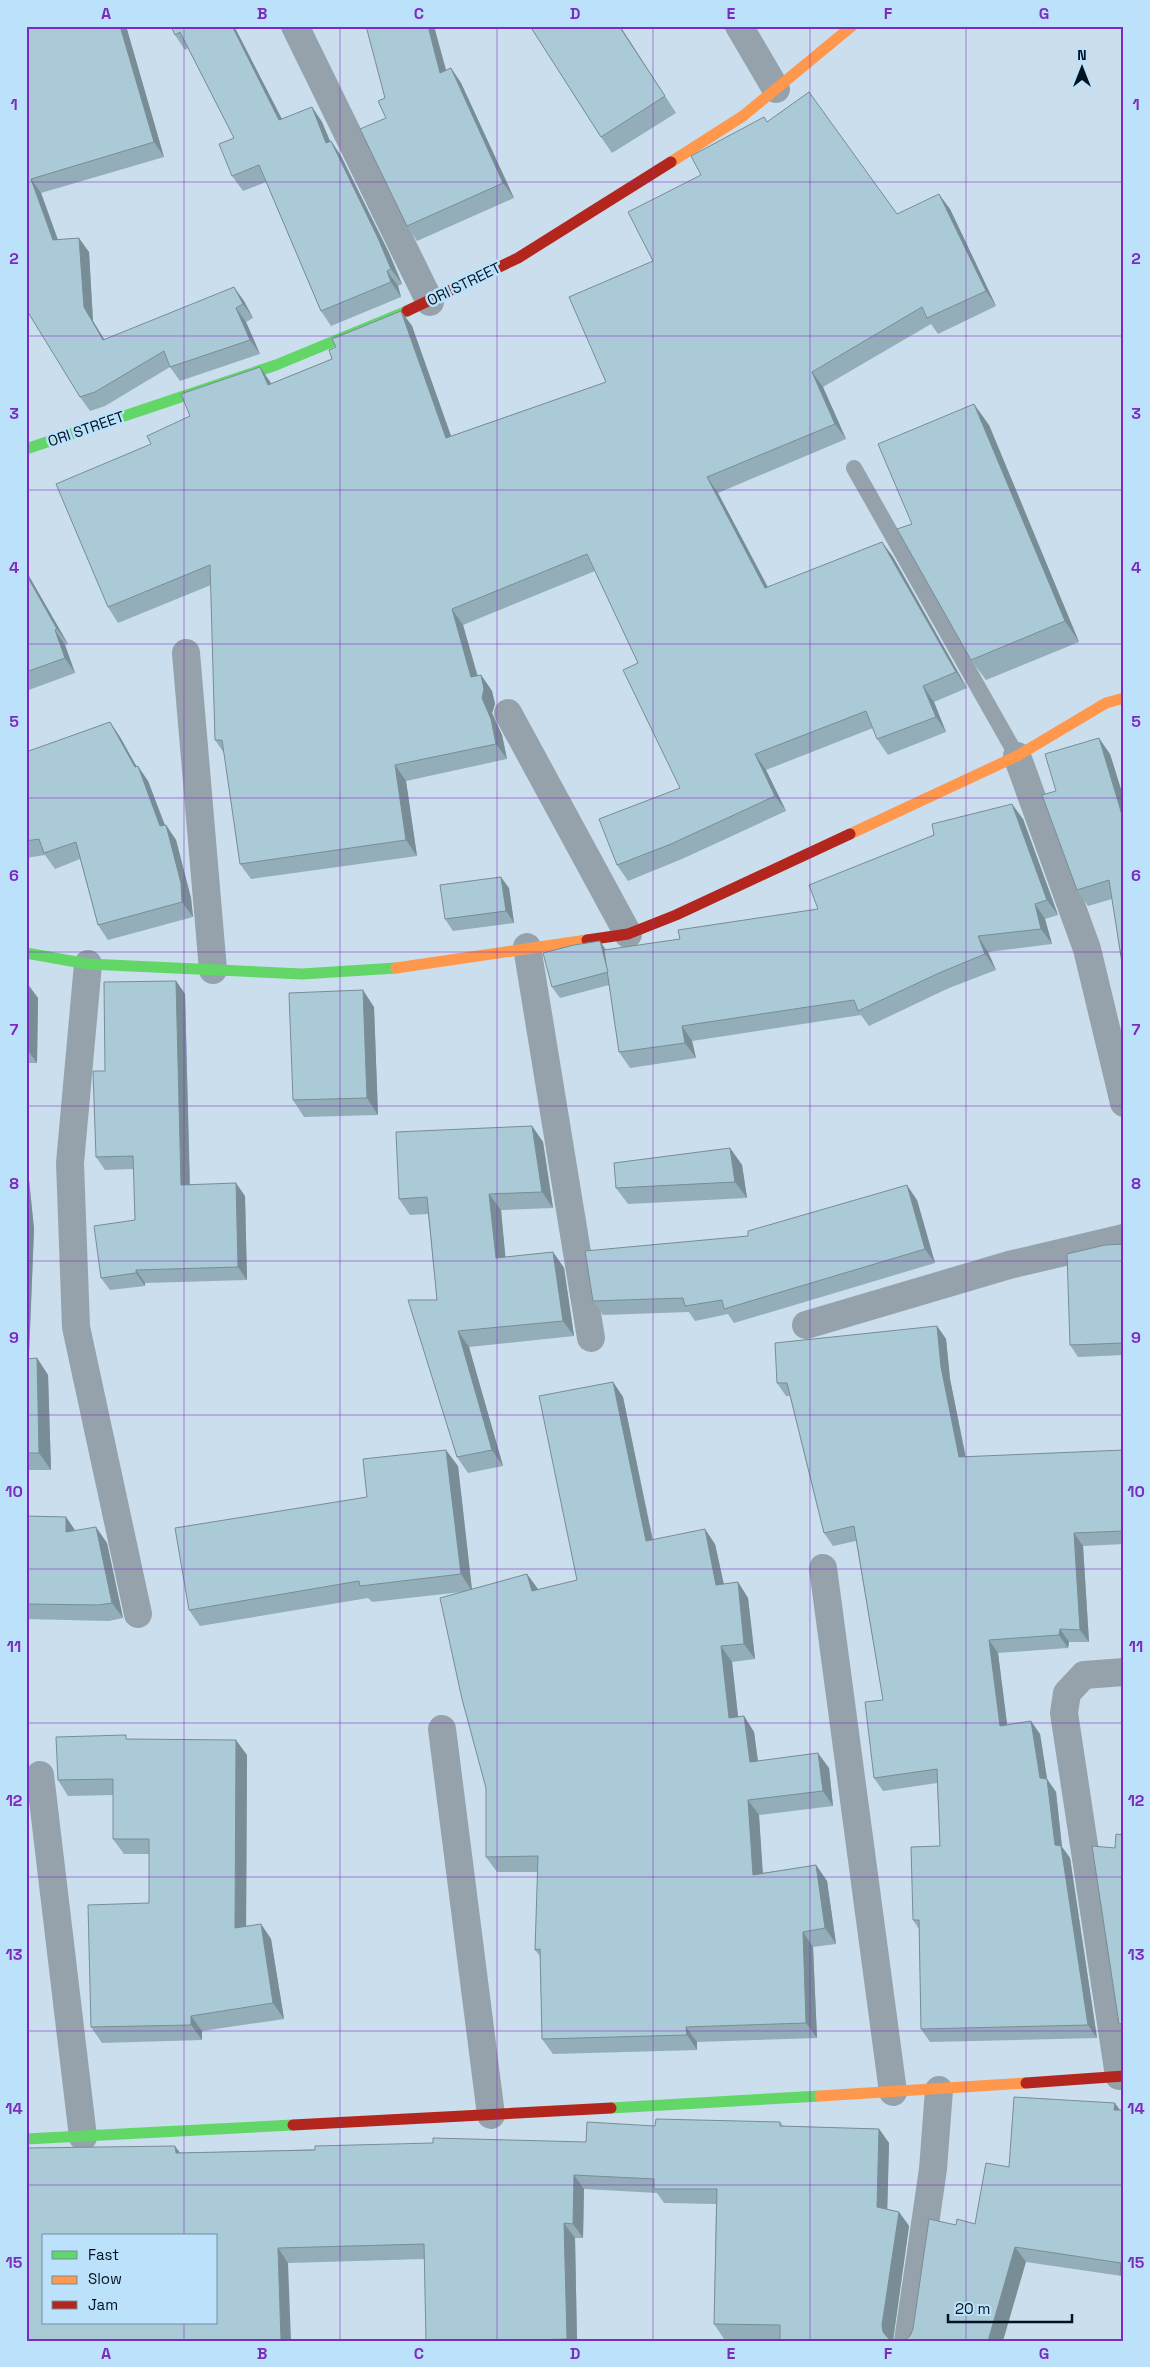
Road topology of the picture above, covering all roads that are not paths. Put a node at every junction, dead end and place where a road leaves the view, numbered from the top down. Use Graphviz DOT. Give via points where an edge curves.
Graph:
graph roads {
  1 [pos="295,26"];
  2 [pos="739,26"];
  3 [pos="852,26"];
  4 [pos="776,89"];
  5 [pos="430,302"];
  6 [pos="26,449"];
  7 [pos="854,468"];
  8 [pos="186,653"];
  9 [pos="1124,698"];
  10 [pos="508,713"];
  11 [pos="1017,756"];
  12 [pos="628,934"];
  13 [pos="527,947"];
  14 [pos="26,953"];
  15 [pos="88,964"];
  16 [pos="213,970"];
  17 [pos="1124,1103"];
  18 [pos="1124,1238"];
  19 [pos="806,1325"];
  20 [pos="591,1338"];
  21 [pos="823,1568"];
  22 [pos="138,1614"];
  23 [pos="1124,1672"];
  24 [pos="442,1730"];
  25 [pos="40,1775"];
  26 [pos="1122,2076"];
  27 [pos="939,2090"];
  28 [pos="893,2092"];
  29 [pos="491,2115"];
  30 [pos="84,2137"];
  31 [pos="26,2139"];
  32 [pos="908,2341"];
  1 -- 5 [label="street"];
  2 -- 4 [label="street"];
  3 -- 4 [label="street, ORI STREET"];
  4 -- 5 [label="street, ORI STREET" via="743,116 518,258"];
  5 -- 6 [label="street, ORI STREET" via="276,364"];
  7 -- 11 [label="lane"];
  8 -- 16 [label="street"];
  9 -- 11 [label="street" via="1106,703"];
  10 -- 12 [label="street"];
  11 -- 12 [label="street" via="676,915"];
  11 -- 17 [label="street" via="1087,949"];
  12 -- 13 [label="street"];
  13 -- 16 [label="street" via="391,969 302,974"];
  13 -- 20 [label="street"];
  14 -- 15 [label="street"];
  15 -- 16 [label="street"];
  15 -- 22 [label="street" via="70,1163 76,1327"];
  18 -- 19 [label="street" via="1009,1265"];
  21 -- 28 [label="street"];
  23 -- 26 [label="street" via="1084,1676 1067,1693 1064,1713"];
  24 -- 29 [label="street"];
  25 -- 30 [label="street"];
  26 -- 27 [label="street"];
  27 -- 28 [label="street"];
  27 -- 32 [label="street" via="933,2169"];
  28 -- 29 [label="street"];
  29 -- 30 [label="street"];
  30 -- 31 [label="street"];
}
